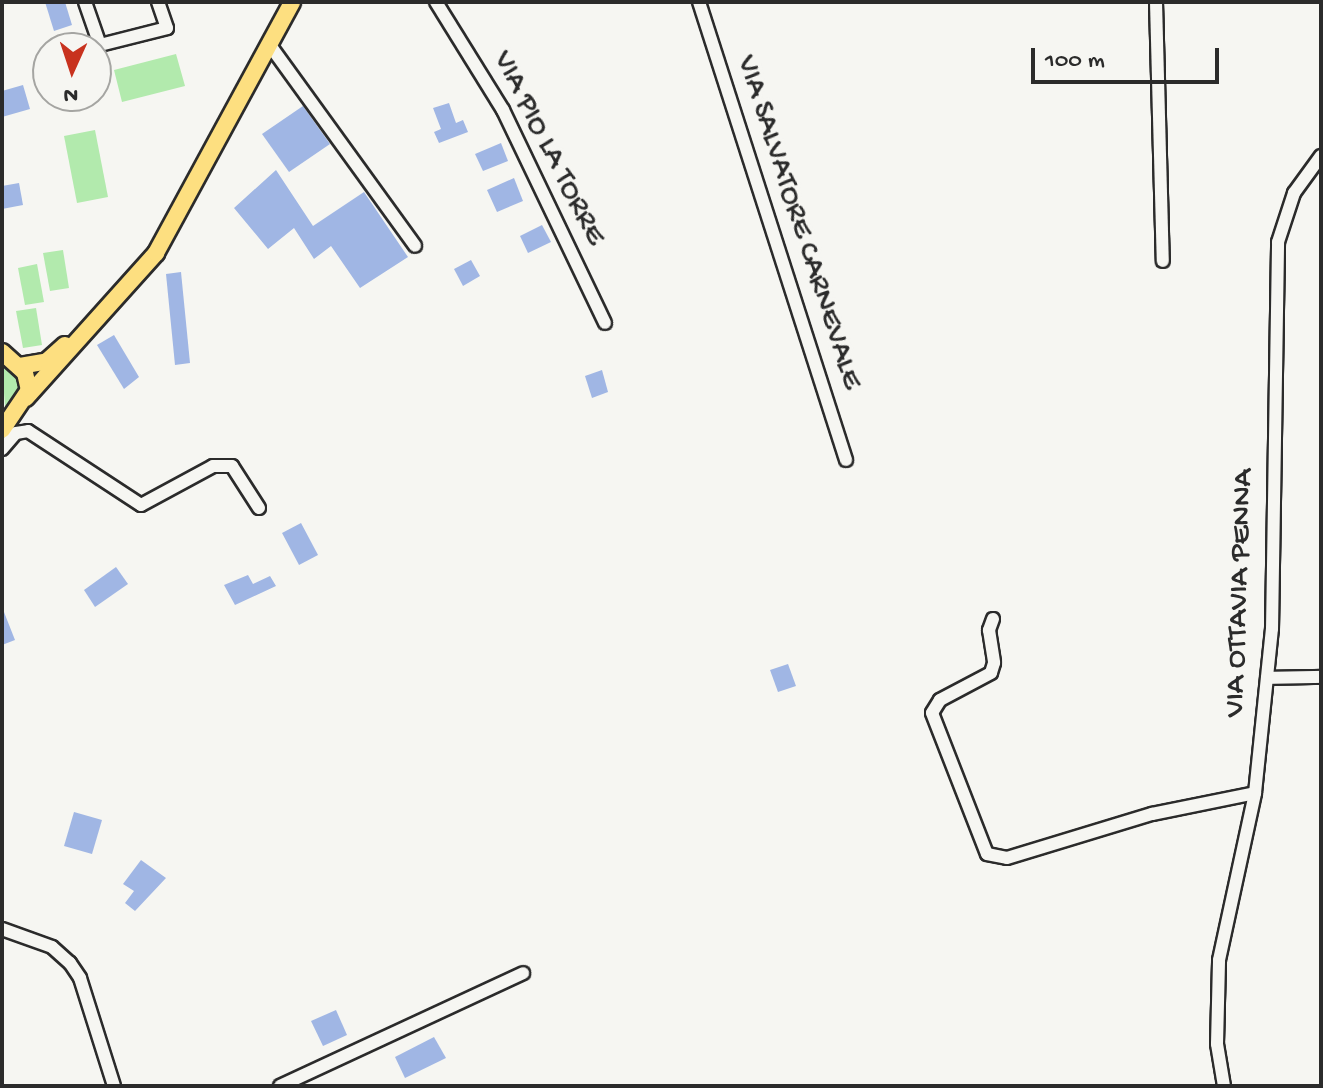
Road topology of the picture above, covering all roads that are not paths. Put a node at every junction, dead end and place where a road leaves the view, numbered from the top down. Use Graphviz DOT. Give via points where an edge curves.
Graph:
graph roads {
  1 [pos="85,2"];
  2 [pos="158,2"];
  3 [pos="292,2"];
  4 [pos="436,2"];
  5 [pos="699,2"];
  6 [pos="1156,2"];
  7 [pos="269,44"];
  8 [pos="1321,156"];
  9 [pos="176,211"];
  10 [pos="415,246"];
  11 [pos="1163,261"];
  12 [pos="605,323"];
  13 [pos="9,359"];
  14 [pos="24,402"];
  15 [pos="2,414"];
  16 [pos="2,430"];
  17 [pos="2,449"];
  18 [pos="846,460"];
  19 [pos="259,508"];
  20 [pos="993,619"];
  21 [pos="1321,677"];
  22 [pos="1267,678"];
  23 [pos="1255,793"];
  24 [pos="2,929"];
  25 [pos="523,973"];
  26 [pos="114,1086"];
  27 [pos="280,1086"];
  28 [pos="1224,1086"];
  1 -- 2 [label="street" via="100,45 167,28"];
  3 -- 7 [label="main road"];
  4 -- 12 [label="street, VIA PIO LA TORRE" via="503,110"];
  5 -- 18 [label="street, VIA SALVATORE CARNEVALE"];
  6 -- 11 [label="street"];
  7 -- 9 [label="main road"];
  7 -- 10 [label="street"];
  8 -- 22 [label="street, VIA OTTAVIA PENNA" via="1294,193 1278,242"];
  9 -- 13 [label="main road" via="56,354"];
  9 -- 14 [label="main road" via="156,253 132,285"];
  13 -- 14 [label="main road" via="28,381"];
  14 -- 15 [label="main road"];
  14 -- 16 [label="main road"];
  17 -- 19 [label="street" via="16,433 28,431 141,505 213,466 232,466"];
  20 -- 23 [label="street" via="991,673 940,700 932,713 987,854 1007,858 1152,814"];
  21 -- 22 [label="street"];
  22 -- 23 [label="street, VIA OTTAVIA PENNA"];
  23 -- 28 [label="street, VIA OTTAVIA PENNA" via="1219,960 1216,1030"];
  24 -- 26 [label="street" via="52,947 70,963 80,978"];
  25 -- 27 [label="street"];
}
